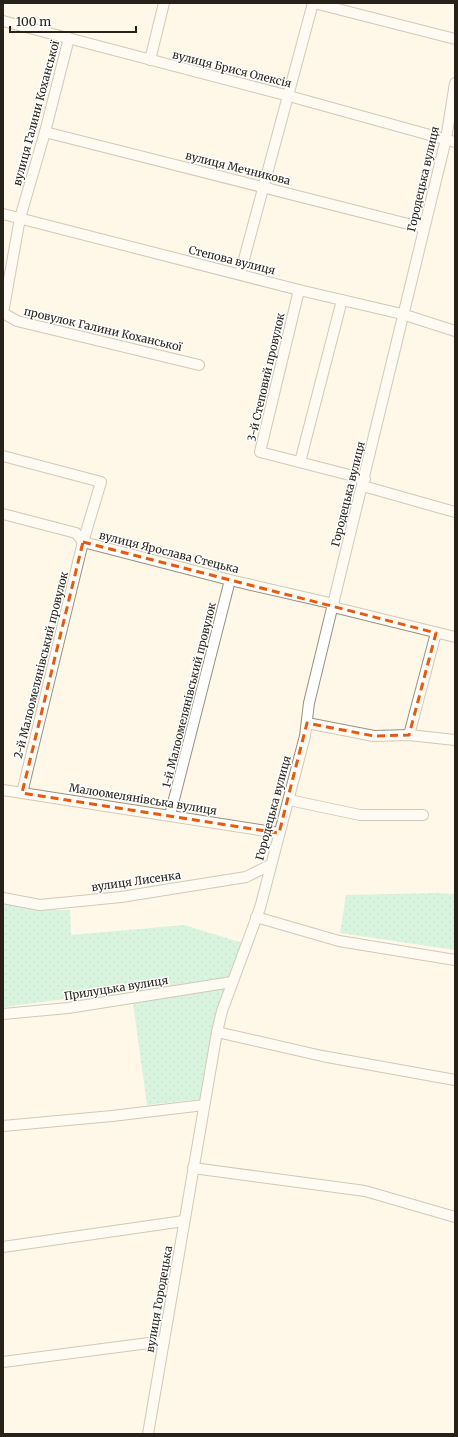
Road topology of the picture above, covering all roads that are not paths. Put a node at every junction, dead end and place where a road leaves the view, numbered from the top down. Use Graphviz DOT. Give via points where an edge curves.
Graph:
graph roads {
  1 [pos="164,3"];
  2 [pos="313,3"];
  3 [pos="3,21"];
  4 [pos="69,38"];
  5 [pos="455,38"];
  6 [pos="150,60"];
  7 [pos="455,84"];
  8 [pos="289,96"];
  9 [pos="45,132"];
  10 [pos="450,140"];
  11 [pos="263,186"];
  12 [pos="3,214"];
  13 [pos="20,218"];
  14 [pos="424,228"];
  15 [pos="240,274"];
  16 [pos="299,290"];
  17 [pos="342,300"];
  18 [pos="3,313"];
  19 [pos="402,314"];
  20 [pos="455,331"];
  21 [pos="199,364"];
  22 [pos="3,456"];
  23 [pos="300,462"];
  24 [pos="364,482"];
  25 [pos="455,512"];
  26 [pos="3,514"];
  27 [pos="83,542"];
  28 [pos="230,580"];
  29 [pos="333,605"];
  30 [pos="436,633"];
  31 [pos="455,637"];
  32 [pos="307,723"];
  33 [pos="409,735"];
  34 [pos="455,740"];
  35 [pos="3,790"];
  36 [pos="22,793"];
  37 [pos="289,800"];
  38 [pos="170,815"];
  39 [pos="423,815"];
  40 [pos="278,833"];
  41 [pos="270,865"];
  42 [pos="3,898"];
  43 [pos="258,912"];
  44 [pos="455,960"];
  45 [pos="232,982"];
  46 [pos="3,1014"];
  47 [pos="217,1032"];
  48 [pos="455,1080"];
  49 [pos="204,1105"];
  50 [pos="3,1126"];
  51 [pos="193,1168"];
  52 [pos="455,1217"];
  53 [pos="184,1222"];
  54 [pos="3,1247"];
  55 [pos="164,1341"];
  56 [pos="3,1362"];
  57 [pos="148,1434"];
  1 -- 6 [label="street"];
  2 -- 5 [label="street"];
  2 -- 8 [label="street"];
  3 -- 4 [label="street, вулиця Брися Олексія"];
  4 -- 6 [label="street, вулиця Брися Олексія"];
  4 -- 9 [label="street, вулиця Галини Коханської"];
  6 -- 8 [label="street, вулиця Брися Олексія"];
  7 -- 10 [label="street, Городецька вулиця"];
  8 -- 10 [label="street, вулиця Брися Олексія"];
  8 -- 11 [label="street"];
  9 -- 11 [label="street, вулиця Мечникова"];
  9 -- 13 [label="street, вулиця Галини Коханської"];
  10 -- 14 [label="street, Городецька вулиця"];
  11 -- 14 [label="street, вулиця Мечникова"];
  11 -- 15 [label="street"];
  12 -- 13 [label="street, Степова вулиця"];
  13 -- 15 [label="street, Степова вулиця"];
  13 -- 18 [label="street, вулиця Галини Коханської"];
  14 -- 19 [label="street, Городецька вулиця"];
  15 -- 16 [label="street, Степова вулиця"];
  16 -- 17 [label="street, Степова вулиця"];
  16 -- 23 [label="street, 3-й Степовий провулок" via="260,452"];
  17 -- 19 [label="street, Степова вулиця"];
  17 -- 23 [label="street"];
  18 -- 21 [label="street, провулок Галини Коханської" via="17,321"];
  19 -- 20 [label="street, Степова вулиця"];
  19 -- 24 [label="street, Городецька вулиця"];
  22 -- 27 [label="street, 2-й Малоомелянівський провулок" via="101,482"];
  23 -- 24 [label="street, 3-й Степовий провулок"];
  24 -- 25 [label="street, 3-й Степовий провулок"];
  24 -- 29 [label="street, Городецька вулиця"];
  26 -- 27 [label="street, вулиця Ярослава Стецька" via="76,533"];
  27 -- 28 [label="street, вулиця Ярослава Стецька"];
  27 -- 36 [label="street, 2-й Малоомелянівський провулок"];
  28 -- 29 [label="street, вулиця Ярослава Стецька"];
  28 -- 38 [label="street, 1-й Малоомелянівський провулок"];
  29 -- 30 [label="street, вулиця Ярослава Стецька"];
  29 -- 32 [label="street, Городецька вулиця" via="309,703"];
  30 -- 31 [label="street, вулиця Ярослава Стецька"];
  30 -- 33 [label="street"];
  32 -- 33 [label="street" via="374,736"];
  32 -- 37 [label="street, Городецька вулиця"];
  33 -- 34 [label="street"];
  35 -- 36 [label="street, Малоомелянівська вулиця"];
  36 -- 38 [label="street, Малоомелянівська вулиця"];
  37 -- 39 [label="street" via="360,815"];
  37 -- 40 [label="street, Городецька вулиця"];
  38 -- 40 [label="street, Малоомелянівська вулиця"];
  40 -- 41 [label="street, Городецька вулиця"];
  41 -- 42 [label="street, вулиця Лисенка" via="246,877 120,897 40,905"];
  41 -- 43 [label="street, Городецька вулиця"];
  43 -- 44 [label="street" via="339,941"];
  43 -- 45 [label="street, Городецька вулиця"];
  45 -- 46 [label="street, Прилуцька вулиця" via="68,1008"];
  45 -- 47 [label="street, Городецька вулиця"];
  47 -- 48 [label="street" via="322,1056"];
  47 -- 49 [label="street, вулиця Городецька"];
  49 -- 50 [label="street"];
  49 -- 51 [label="street, вулиця Городецька"];
  51 -- 52 [label="street" via="365,1191"];
  51 -- 53 [label="street, вулиця Городецька"];
  53 -- 54 [label="street"];
  53 -- 55 [label="street, вулиця Городецька"];
  55 -- 56 [label="street"];
  55 -- 57 [label="street, вулиця Городецька"];
}
